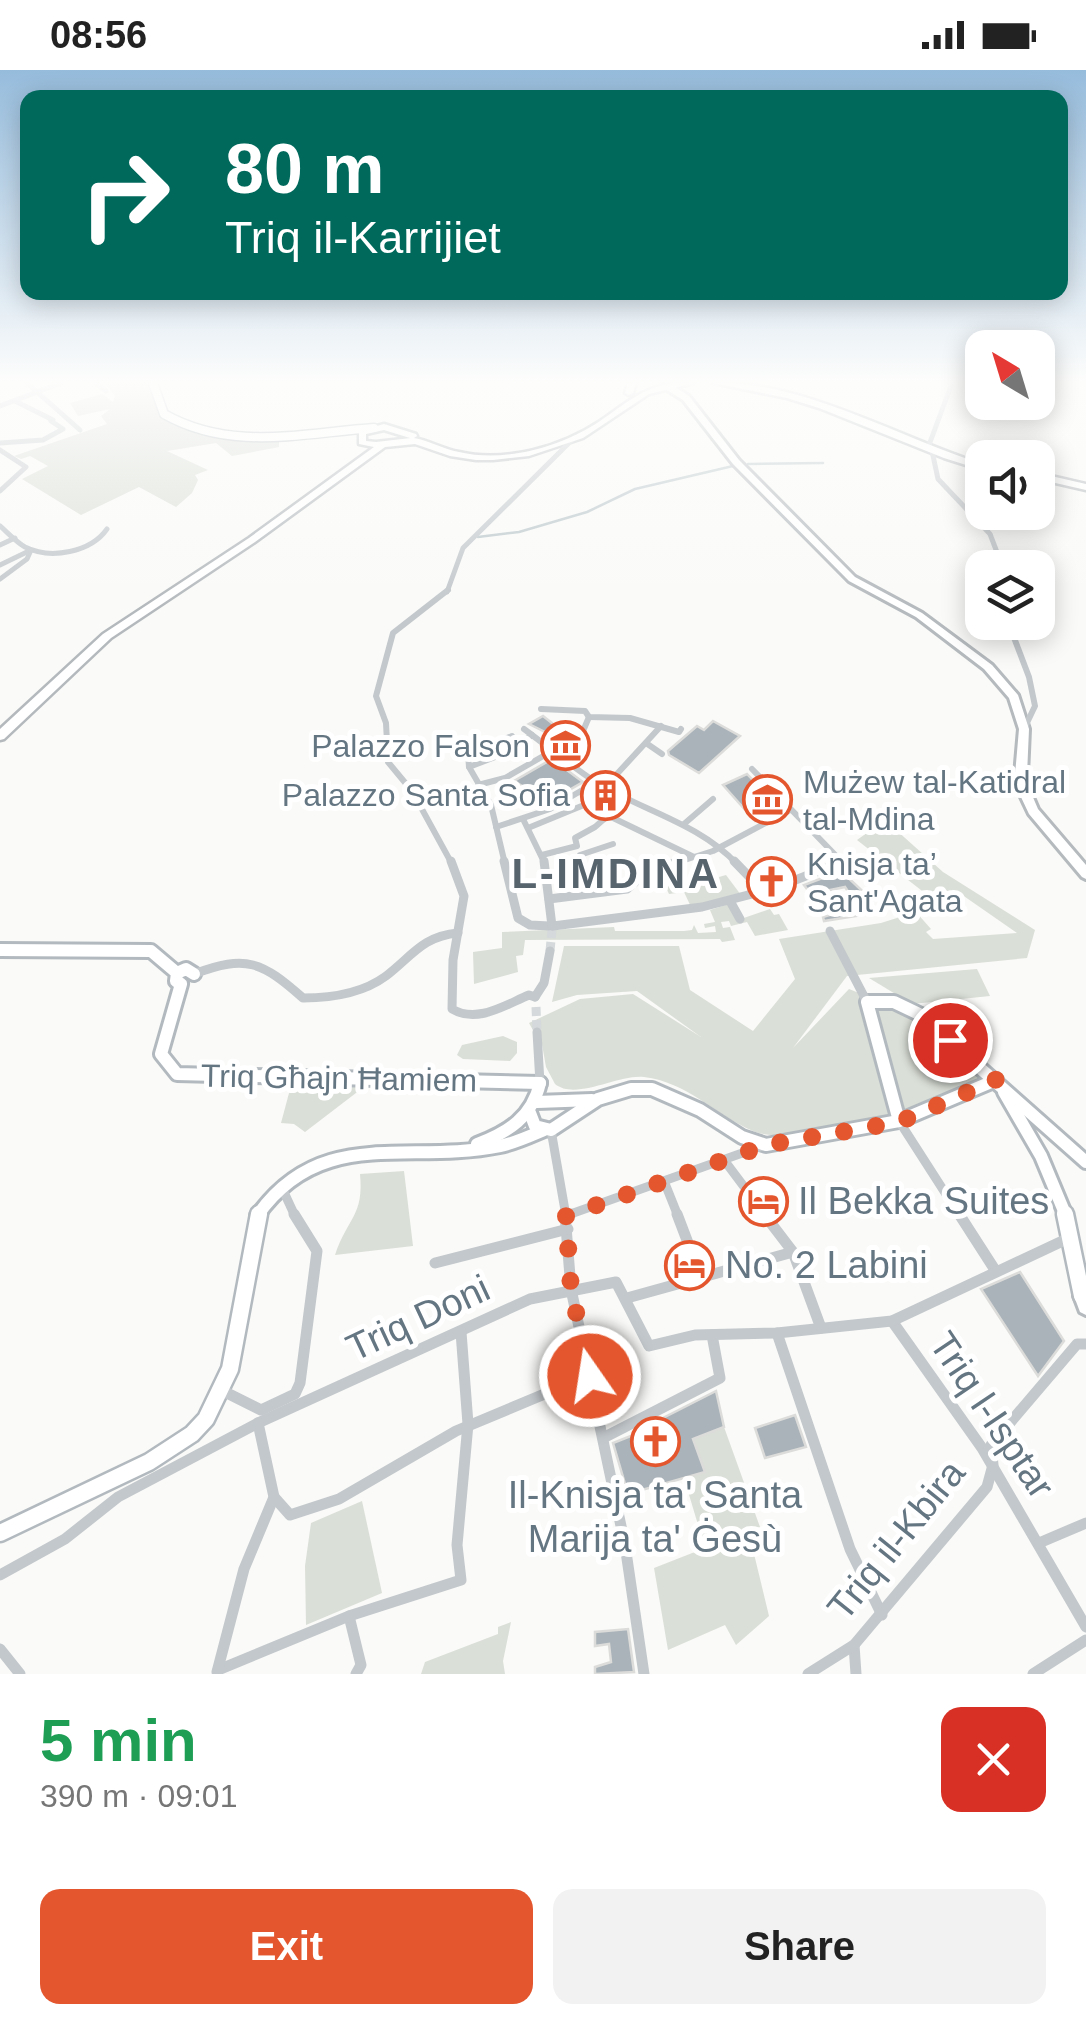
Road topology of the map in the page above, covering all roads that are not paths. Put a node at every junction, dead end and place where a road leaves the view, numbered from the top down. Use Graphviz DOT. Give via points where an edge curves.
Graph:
graph roads {
  1 [pos="15,458"];
  2 [pos="342,458"];
  3 [pos="365,458"];
  4 [pos="555,458"];
  5 [pos="733,458"];
  6 [pos="933,458"];
  7 [pos="1055,482"];
  8 [pos="1086,489"];
  9 [pos="0,491"];
  10 [pos="0,526"];
  11 [pos="107,529"];
  12 [pos="15,538"];
  13 [pos="0,545"];
  14 [pos="31,550"];
  15 [pos="996,550"];
  16 [pos="48,552"];
  17 [pos="28,558"];
  18 [pos="0,565"];
  19 [pos="0,579"];
  20 [pos="1015,640"];
  21 [pos="540,709"];
  22 [pos="589,716"];
  23 [pos="661,726"];
  24 [pos="0,728"];
  25 [pos="681,729"];
  26 [pos="1024,729"];
  27 [pos="0,736"];
  28 [pos="512,736"];
  29 [pos="646,743"];
  30 [pos="552,750"];
  31 [pos="662,754"];
  32 [pos="566,760"];
  33 [pos="470,767"];
  34 [pos="752,768"];
  35 [pos="478,786"];
  36 [pos="605,790"];
  37 [pos="628,798"];
  38 [pos="713,799"];
  39 [pos="790,810"];
  40 [pos="609,816"];
  41 [pos="526,823"];
  42 [pos="684,824"];
  43 [pos="496,827"];
  44 [pos="613,844"];
  45 [pos="720,846"];
  46 [pos="578,850"];
  47 [pos="542,855"];
  48 [pos="694,857"];
  49 [pos="582,868"];
  50 [pos="1086,874"];
  51 [pos="764,892"];
  52 [pos="549,900"];
  53 [pos="730,901"];
  54 [pos="740,919"];
  55 [pos="552,927"];
  56 [pos="830,931"];
  57 [pos="458,933"];
  58 [pos="0,950"];
  59 [pos="550,951"];
  60 [pos="194,974"];
  61 [pos="179,978"];
  62 [pos="866,1002"];
  63 [pos="537,1032"];
  64 [pos="996,1080"];
  65 [pos="540,1083"];
  66 [pos="598,1100"];
  67 [pos="542,1104"];
  68 [pos="564,1119"];
  69 [pos="899,1122"];
  70 [pos="548,1130"];
  71 [pos="766,1145"];
  72 [pos="468,1147"];
  73 [pos="724,1160"];
  74 [pos="1086,1162"];
  75 [pos="664,1181"];
  76 [pos="281,1183"];
  77 [pos="567,1223"];
  78 [pos="1071,1237"];
  79 [pos="793,1252"];
  80 [pos="435,1263"];
  81 [pos="995,1270"];
  82 [pos="701,1278"];
  83 [pos="571,1289"];
  84 [pos="1085,1297"];
  85 [pos="627,1298"];
  86 [pos="892,1321"];
  87 [pos="821,1328"];
  88 [pos="461,1332"];
  89 [pos="777,1333"];
  90 [pos="712,1334"];
  91 [pos="1086,1344"];
  92 [pos="590,1376"];
  93 [pos="223,1391"];
  94 [pos="258,1423"];
  95 [pos="468,1424"];
  96 [pos="192,1434"];
  97 [pos="604,1438"];
  98 [pos="202,1450"];
  99 [pos="992,1465"];
  100 [pos="274,1497"];
  101 [pos="1086,1523"];
  102 [pos="0,1533"];
  103 [pos="1039,1543"];
  104 [pos="0,1575"];
  105 [pos="349,1616"];
  106 [pos="882,1616"];
  107 [pos="1086,1628"];
  108 [pos="1086,1640"];
  109 [pos="854,1644"];
  110 [pos="0,1650"];
  111 [pos="217,1672"];
  112 [pos="20,1674"];
  113 [pos="356,1674"];
  114 [pos="644,1674"];
  115 [pos="808,1674"];
  116 [pos="856,1674"];
  117 [pos="1033,1674"];
  1 -- 9 [label="street" via="26,467"];
  2 -- 24 [label="highway" via="304,496 102,634"];
  3 -- 27 [label="highway" via="106,636"];
  4 -- 57 [label="street" via="463,548 448,593 393,633 377,681 388,762 447,849 464,896"];
  5 -- 26 [label="main road" via="852,578 919,615 988,667 1014,697"];
  6 -- 15 [label="street" via="938,478 990,534"];
  7 -- 8 [label="highway"];
  10 -- 12 [label="street"];
  11 -- 16 [label="street" via="88,546"];
  12 -- 13 [label="street"];
  12 -- 14 [label="street"];
  14 -- 16 [label="street"];
  14 -- 17 [label="street"];
  14 -- 18 [label="street"];
  16 -- 17 [label="street"];
  17 -- 19 [label="street"];
  20 -- 26 [label="street" via="1035,706"];
  21 -- 22 [label="street"];
  22 -- 23 [label="street"];
  22 -- 32 [label="street" via="581,746"];
  23 -- 25 [label="street"];
  23 -- 29 [label="street"];
  26 -- 50 [label="main road" via="1026,795"];
  28 -- 33 [label="street" via="468,754"];
  29 -- 31 [label="street"];
  29 -- 36 [label="street"];
  30 -- 32 [label="street"];
  30 -- 33 [label="street" via="528,732 508,752"];
  30 -- 35 [label="street"];
  32 -- 36 [label="street"];
  33 -- 35 [label="street"];
  34 -- 39 [label="street"];
  35 -- 43 [label="street"];
  36 -- 37 [label="street"];
  36 -- 41 [label="street"];
  36 -- 41 [label="street"];
  37 -- 40 [label="street"];
  37 -- 42 [label="street"];
  38 -- 42 [label="street"];
  39 -- 45 [label="street"];
  39 -- 51 [label="street" via="846,863"];
  40 -- 46 [label="street" via="575,838"];
  40 -- 48 [label="street"];
  41 -- 43 [label="street"];
  41 -- 47 [label="street"];
  42 -- 45 [label="street"];
  43 -- 55 [label="street" via="518,918"];
  44 -- 46 [label="street"];
  45 -- 48 [label="street"];
  45 -- 51 [label="street"];
  46 -- 47 [label="street"];
  46 -- 49 [label="street"];
  47 -- 52 [label="street"];
  48 -- 52 [label="street" via="648,871 627,889"];
  51 -- 53 [label="street"];
  52 -- 55 [label="street"];
  53 -- 54 [label="street"];
  53 -- 55 [label="street"];
  56 -- 62 [label="street"];
  57 -- 59 [label="street" via="450,992 455,1013 475,1015 529,995 536,1002"];
  57 -- 60 [label="street" via="416,944 368,986 317,998 303,998 265,964 226,962"];
  58 -- 61 [label="street" via="150,950"];
  60 -- 61 [label="street" via="190,981"];
  61 -- 65 [label="street, Triq Għajn Ħamiem" via="161,1054 176,1074"];
  62 -- 64 [label="street" via="894,1002 920,1014"];
  62 -- 69 [label="street"];
  63 -- 65 [label="street"];
  64 -- 69 [label="street"];
  64 -- 74 [label="street"];
  64 -- 78 [label="street" via="1041,1156"];
  65 -- 67 [label="street"];
  66 -- 67 [label="street"];
  66 -- 68 [label="street"];
  66 -- 71 [label="street" via="652,1089"];
  67 -- 68 [label="street" via="564,1110"];
  67 -- 70 [label="street" via="535,1126"];
  67 -- 72 [label="street" via="502,1135"];
  68 -- 70 [label="street"];
  69 -- 71 [label="street"];
  69 -- 81 [label="street"];
  70 -- 72 [label="street" via="496,1147"];
  70 -- 77 [label="street"];
  71 -- 73 [label="street"];
  72 -- 76 [label="street" via="331,1158"];
  73 -- 75 [label="street"];
  73 -- 79 [label="street"];
  75 -- 77 [label="street"];
  75 -- 82 [label="street"];
  76 -- 93 [label="street" via="251,1231"];
  76 -- 93 [label="street" via="318,1251 300,1383 295,1394 261,1410"];
  77 -- 80 [label="street"];
  77 -- 83 [label="street"];
  78 -- 81 [label="street"];
  78 -- 84 [label="street"];
  79 -- 82 [label="street"];
  79 -- 87 [label="street"];
  81 -- 86 [label="street"];
  82 -- 85 [label="street"];
  83 -- 85 [label="street, Triq Doni" via="616,1282"];
  83 -- 88 [label="street, Triq Doni" via="530,1299"];
  83 -- 92 [label="street"];
  85 -- 90 [label="street, Triq Doni" via="649,1346"];
  86 -- 87 [label="street"];
  86 -- 99 [label="street, Triq l-Isptar"];
  87 -- 89 [label="street"];
  88 -- 94 [label="street, Triq Doni"];
  88 -- 95 [label="street"];
  89 -- 90 [label="street"];
  89 -- 106 [label="street" via="850,1549"];
  90 -- 97 [label="street" via="720,1378"];
  91 -- 99 [label="street, Triq il-Kbira" via="1078,1344 992,1444"];
  92 -- 95 [label="street"];
  92 -- 97 [label="street"];
  93 -- 96 [label="street"];
  94 -- 98 [label="street, Triq Doni"];
  94 -- 100 [label="street"];
  95 -- 100 [label="street" via="319,1512 290,1515"];
  95 -- 105 [label="street" via="458,1546 462,1580"];
  96 -- 98 [label="street"];
  96 -- 102 [label="street" via="149,1462"];
  97 -- 114 [label="street"];
  98 -- 104 [label="street, Triq Doni"];
  99 -- 103 [label="street, Triq l-Isptar"];
  99 -- 106 [label="street, Triq il-Kbira" via="986,1486"];
  100 -- 111 [label="street" via="244,1569"];
  101 -- 103 [label="street"];
  103 -- 107 [label="street, Triq l-Isptar"];
  105 -- 111 [label="street"];
  105 -- 113 [label="street" via="361,1665"];
  106 -- 109 [label="street, Triq il-Kbira"];
  108 -- 117 [label="street"];
  109 -- 115 [label="street, Triq il-Kbira"];
  109 -- 116 [label="street"];
  110 -- 112 [label="street"];
}
